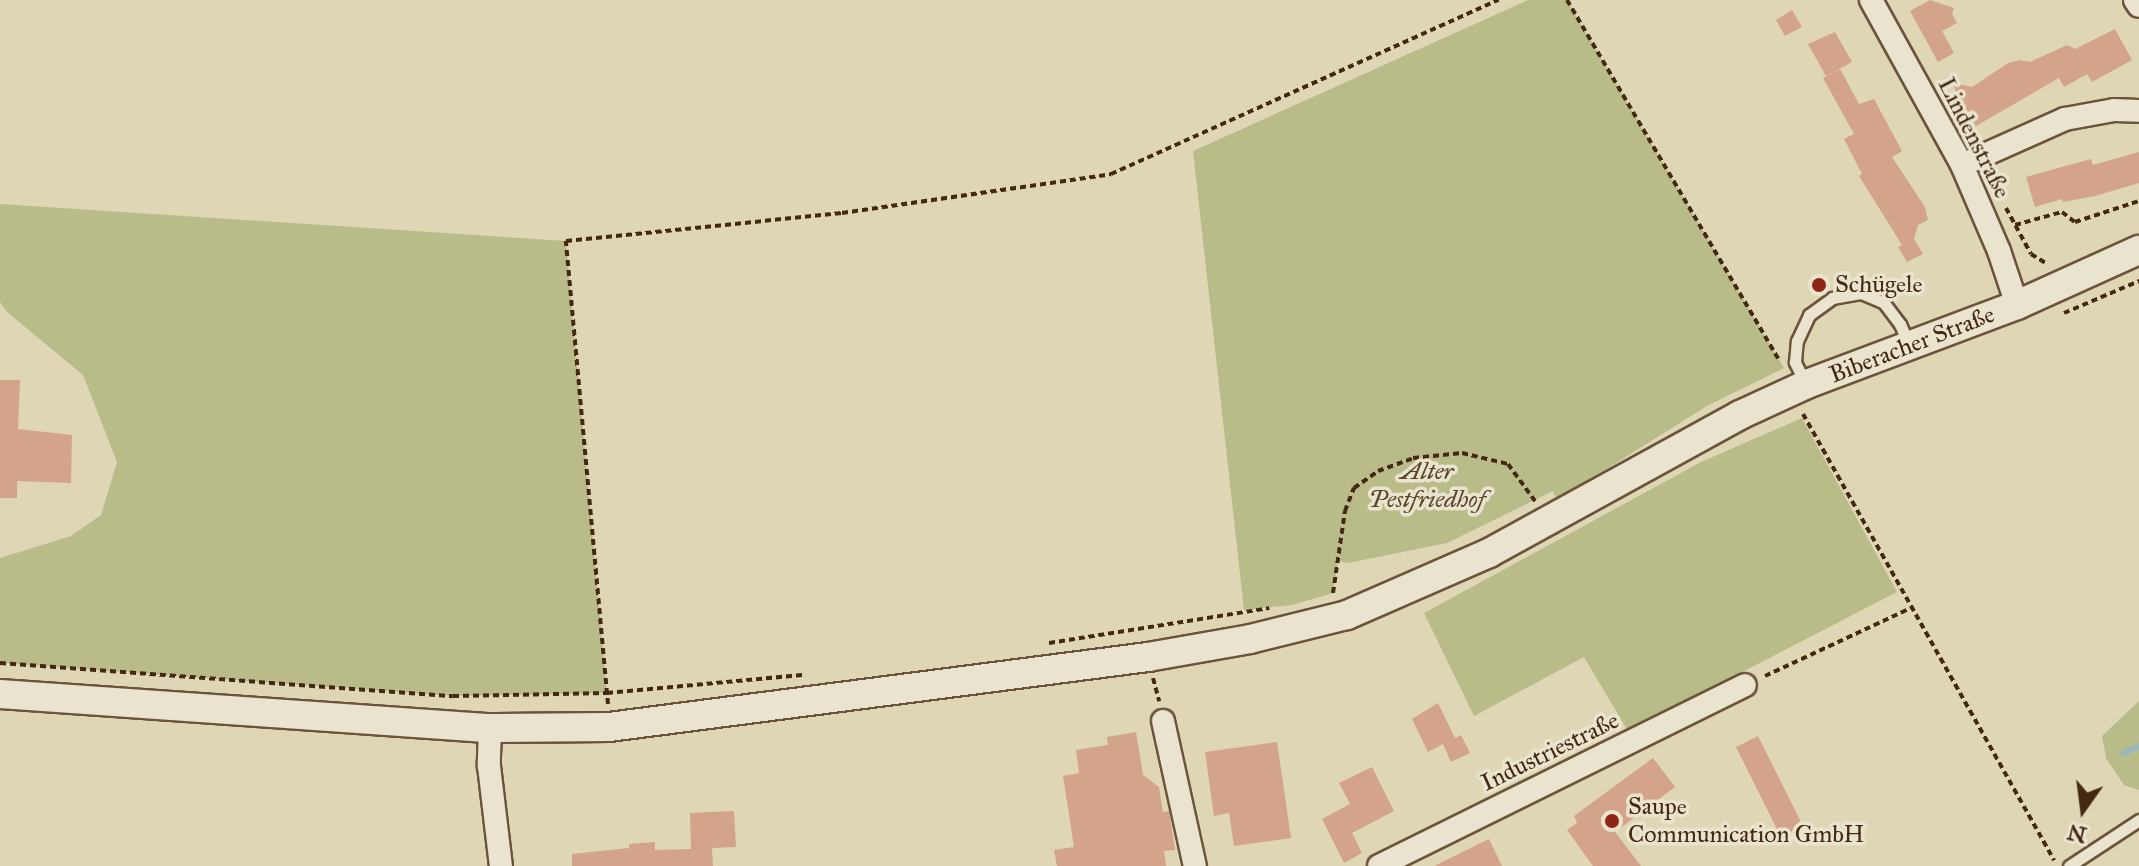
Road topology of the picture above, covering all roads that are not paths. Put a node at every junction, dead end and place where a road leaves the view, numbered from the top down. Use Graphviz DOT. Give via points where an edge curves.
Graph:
graph roads {
  1 [pos="1871,0"];
  2 [pos="2135,0"];
  3 [pos="2139,6"];
  4 [pos="2139,111"];
  5 [pos="1962,165"];
  6 [pos="2139,250"];
  7 [pos="2017,305"];
  8 [pos="1909,345"];
  9 [pos="1795,372"];
  10 [pos="1745,685"];
  11 [pos="0,694"];
  12 [pos="1163,721"];
  13 [pos="490,728"];
  14 [pos="2139,820"];
  15 [pos="501,866"];
  16 [pos="1195,866"];
  17 [pos="1379,866"];
  18 [pos="2069,866"];
  1 -- 5 [label="street, Lindenstraße"];
  2 -- 3 [label="street"];
  4 -- 5 [label="street" via="2065,119"];
  5 -- 7 [label="street, Lindenstraße"];
  6 -- 7 [label="street, Biberacher Straße"];
  7 -- 8 [label="street, Biberacher Straße"];
  8 -- 9 [label="street, Biberacher Straße"];
  8 -- 9 [label="lane" via="1884,303 1846,293 1809,315 1797,341"];
  9 -- 13 [label="street, Biberacher Straße" via="1687,444 1489,553 1347,615 1148,657 609,727"];
  10 -- 17 [label="street, Industriestraße"];
  11 -- 13 [label="street, Biberacher Straße"];
  12 -- 16 [label="street"];
  13 -- 15 [label="street" via="489,766"];
  14 -- 18 [label="lane"];
}
